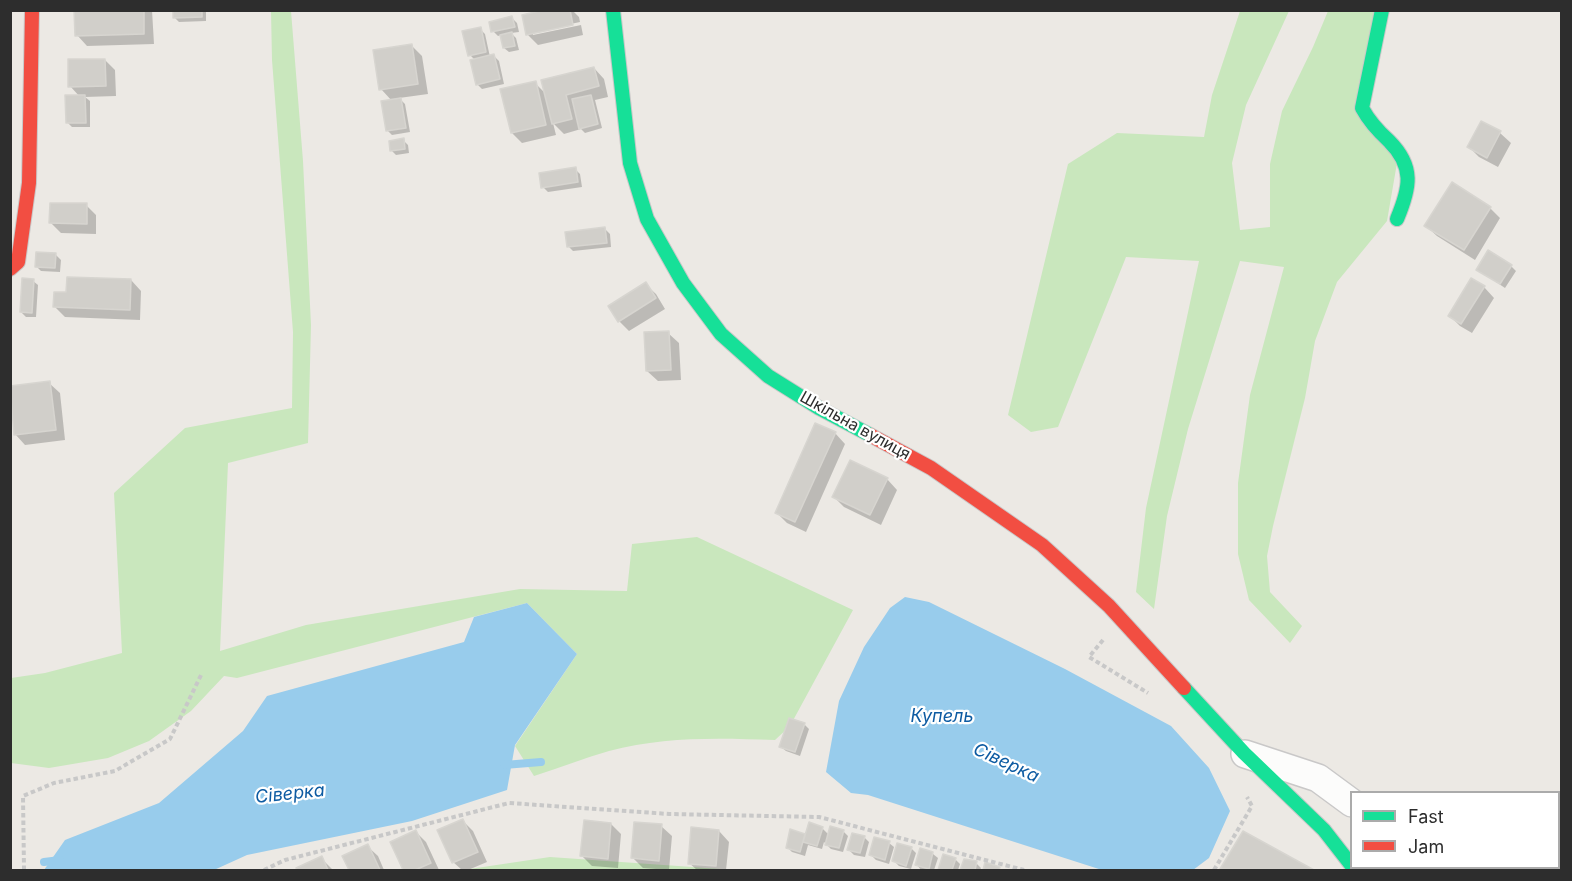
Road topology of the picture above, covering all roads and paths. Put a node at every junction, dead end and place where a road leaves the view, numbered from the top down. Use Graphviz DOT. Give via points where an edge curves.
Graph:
graph roads {
  1 [pos="32,10"];
  2 [pos="613,10"];
  3 [pos="1382,10"];
  4 [pos="1397,219"];
  5 [pos="10,269"];
  6 [pos="1120,618"];
  7 [pos="202,673"];
  8 [pos="1158,699"];
  9 [pos="1244,753"];
  10 [pos="1246,797"];
  11 [pos="1350,802"];
  12 [pos="1350,864"];
  13 [pos="24,870"];
  14 [pos="264,870"];
  15 [pos="1024,870"];
  16 [pos="1214,870"];
  1 -- 5 [label="street" via="28,183 18,262"];
  2 -- 6 [label="street, Шкільна вулиця" via="630,163 647,219 683,283 721,334 768,376 931,468 1042,544"];
  3 -- 4 [label="street" via="1362,108 1374,129 1403,159 1410,174 1408,194"];
  6 -- 8 [label="path" via="1089,657"];
  6 -- 9 [label="street, Шкільна вулиця"];
  7 -- 13 [label="path" via="170,740 115,771 54,783 23,796"];
  9 -- 11 [label="street, Шкільна вулиця" via="1318,778"];
  9 -- 12 [label="street, Шкільна вулиця" via="1324,830"];
  10 -- 16 [label="path" via="1252,806"];
  14 -- 15 [label="path" via="285,860 509,803 669,814 819,817"];
}
